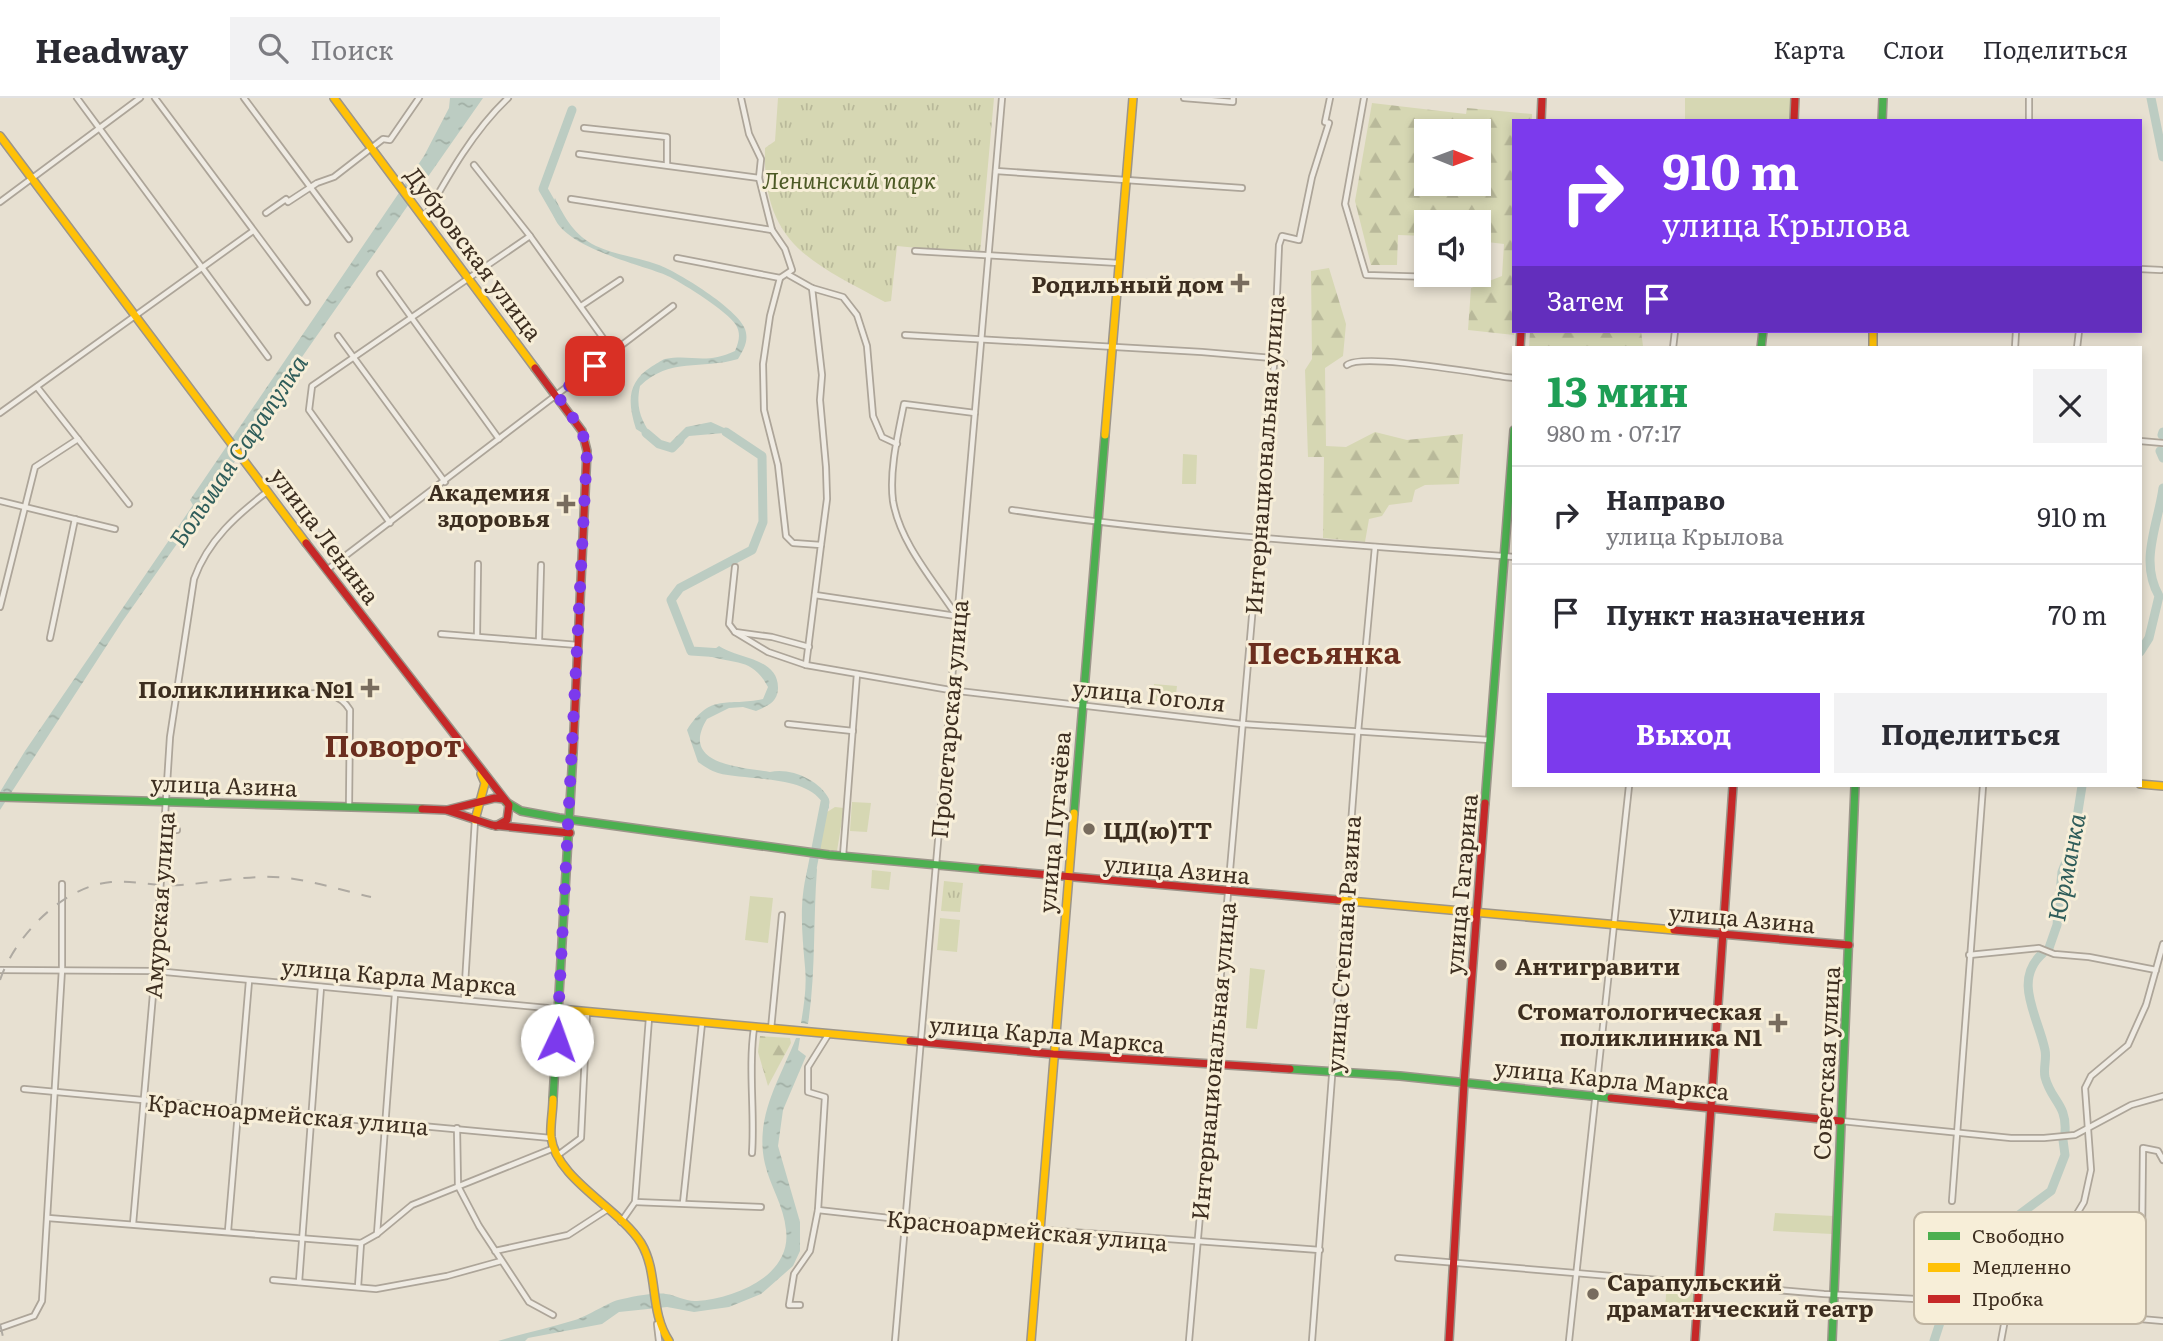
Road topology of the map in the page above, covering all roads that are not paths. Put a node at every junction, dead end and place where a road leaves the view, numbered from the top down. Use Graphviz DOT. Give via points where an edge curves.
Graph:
graph roads {
  1 [pos="77,98"];
  2 [pos="140,98"];
  3 [pos="155,98"];
  4 [pos="244,98"];
  5 [pos="334,98"];
  6 [pos="419,98"];
  7 [pos="508,98"];
  8 [pos="740,98"];
  9 [pos="1002,98"];
  10 [pos="1133,98"];
  11 [pos="1184,98"];
  12 [pos="1233,98"];
  13 [pos="1330,98"];
  14 [pos="1364,98"];
  15 [pos="1542,98"];
  16 [pos="1795,98"];
  17 [pos="1883,98"];
  18 [pos="2029,98"];
  19 [pos="1541,119"];
  20 [pos="1794,119"];
  21 [pos="1882,119"];
  22 [pos="2029,119"];
  23 [pos="99,128"];
  24 [pos="584,128"];
  25 [pos="0,136"];
  26 [pos="373,146"];
  27 [pos="579,154"];
  28 [pos="474,165"];
  29 [pos="667,165"];
  30 [pos="996,171"];
  31 [pos="759,178"];
  32 [pos="1127,178"];
  33 [pos="32,179"];
  34 [pos="311,187"];
  35 [pos="1242,188"];
  36 [pos="571,199"];
  37 [pos="0,202"];
  38 [pos="266,213"];
  39 [pos="423,215"];
  40 [pos="772,230"];
  41 [pos="253,231"];
  42 [pos="530,236"];
  43 [pos="349,239"];
  44 [pos="915,251"];
  45 [pos="988,257"];
  46 [pos="677,258"];
  47 [pos="1120,263"];
  48 [pos="204,269"];
  49 [pos="2142,270"];
  50 [pos="2161,270"];
  51 [pos="380,275"];
  52 [pos="789,275"];
  53 [pos="1414,276"];
  54 [pos="780,278"];
  55 [pos="470,279"];
  56 [pos="620,280"];
  57 [pos="812,288"];
  58 [pos="307,302"];
  59 [pos="581,306"];
  60 [pos="673,306"];
  61 [pos="136,316"];
  62 [pos="414,319"];
  63 [pos="905,335"];
  64 [pos="338,336"];
  65 [pos="981,340"];
  66 [pos="1112,348"];
  67 [pos="613,352"];
  68 [pos="353,355"];
  69 [pos="268,357"];
  70 [pos="1272,358"];
  71 [pos="1284,363"];
  72 [pos="1347,365"];
  73 [pos="1512,378"];
  74 [pos="37,387"];
  75 [pos="557,395"];
  76 [pos="0,413"];
  77 [pos="975,413"];
  78 [pos="78,439"];
  79 [pos="499,439"];
  80 [pos="2142,441"];
  81 [pos="2163,443"];
  82 [pos="897,444"];
  83 [pos="445,482"];
  84 [pos="269,491"];
  85 [pos="1512,494"];
  86 [pos="0,501"];
  87 [pos="129,504"];
  88 [pos="23,507"];
  89 [pos="1012,510"];
  90 [pos="75,519"];
  91 [pos="390,523"];
  92 [pos="1099,523"];
  93 [pos="115,528"];
  94 [pos="1258,539"];
  95 [pos="821,545"];
  96 [pos="1375,547"];
  97 [pos="1510,557"];
  98 [pos="478,564"];
  99 [pos="541,565"];
  100 [pos="735,567"];
  101 [pos="328,569"];
  102 [pos="815,594"];
  103 [pos="0,607"];
  104 [pos="957,617"];
  105 [pos="735,632"];
  106 [pos="441,634"];
  107 [pos="477,635"];
  108 [pos="50,638"];
  109 [pos="539,640"];
  110 [pos="579,645"];
  111 [pos="809,647"];
  112 [pos="806,665"];
  113 [pos="857,674"];
  114 [pos="950,690"];
  115 [pos="305,694"];
  116 [pos="1083,707"];
  117 [pos="788,724"];
  118 [pos="1242,724"];
  119 [pos="853,731"];
  120 [pos="1358,732"];
  121 [pos="1490,740"];
  122 [pos="468,755"];
  123 [pos="2142,784"];
  124 [pos="2163,786"];
  125 [pos="1629,787"];
  126 [pos="1732,787"];
  127 [pos="1855,787"];
  128 [pos="1983,787"];
  129 [pos="0,797"];
  130 [pos="492,799"];
  131 [pos="482,801"];
  132 [pos="505,801"];
  133 [pos="166,802"];
  134 [pos="349,807"];
  135 [pos="446,810"];
  136 [pos="475,820"];
  137 [pos="571,820"];
  138 [pos="492,825"];
  139 [pos="164,830"];
  140 [pos="177,830"];
  141 [pos="570,833"];
  142 [pos="843,856"];
  143 [pos="935,865"];
  144 [pos="1068,878"];
  145 [pos="62,884"];
  146 [pos="1226,892"];
  147 [pos="1345,902"];
  148 [pos="1476,914"];
  149 [pos="782,915"];
  150 [pos="1615,926"];
  151 [pos="1722,935"];
  152 [pos="2163,944"];
  153 [pos="1849,945"];
  154 [pos="1969,955"];
  155 [pos="62,969"];
  156 [pos="0,970"];
  157 [pos="2156,970"];
  158 [pos="155,971"];
  159 [pos="249,981"];
  160 [pos="321,987"];
  161 [pos="395,995"];
  162 [pos="464,1000"];
  163 [pos="559,1009"];
  164 [pos="587,1012"];
  165 [pos="649,1018"];
  166 [pos="702,1023"];
  167 [pos="754,1028"];
  168 [pos="771,1030"];
  169 [pos="825,1035"];
  170 [pos="922,1043"];
  171 [pos="1053,1054"];
  172 [pos="1211,1065"];
  173 [pos="1332,1073"];
  174 [pos="1464,1083"];
  175 [pos="24,1088"];
  176 [pos="54,1090"];
  177 [pos="2163,1096"];
  178 [pos="1597,1097"];
  179 [pos="144,1100"];
  180 [pos="238,1107"];
  181 [pos="1711,1108"];
  182 [pos="311,1113"];
  183 [pos="384,1120"];
  184 [pos="1841,1121"];
  185 [pos="457,1128"];
  186 [pos="2088,1128"];
  187 [pos="1956,1132"];
  188 [pos="551,1138"];
  189 [pos="556,1152"];
  190 [pos="752,1153"];
  191 [pos="2163,1160"];
  192 [pos="458,1186"];
  193 [pos="1952,1201"];
  194 [pos="635,1202"];
  195 [pos="683,1203"];
  196 [pos="761,1207"];
  197 [pos="608,1209"];
  198 [pos="817,1210"];
  199 [pos="2078,1212"];
  200 [pos="2142,1212"];
  201 [pos="48,1217"];
  202 [pos="906,1220"];
  203 [pos="621,1222"];
  204 [pos="133,1224"];
  205 [pos="1040,1230"];
  206 [pos="228,1231"];
  207 [pos="377,1234"];
  208 [pos="302,1239"];
  209 [pos="361,1242"];
  210 [pos="1197,1242"];
  211 [pos="1320,1250"];
  212 [pos="495,1251"];
  213 [pos="1398,1258"];
  214 [pos="501,1261"];
  215 [pos="1454,1263"];
  216 [pos="1577,1273"];
  217 [pos="273,1280"];
  218 [pos="299,1282"];
  219 [pos="1699,1283"];
  220 [pos="358,1287"];
  221 [pos="1834,1294"];
  222 [pos="1914,1299"];
  223 [pos="800,1305"];
  224 [pos="553,1315"];
  225 [pos="657,1321"];
  226 [pos="0,1328"];
  227 [pos="659,1341"];
  228 [pos="669,1341"];
  229 [pos="895,1341"];
  230 [pos="1031,1341"];
  231 [pos="1189,1341"];
  232 [pos="1312,1341"];
  233 [pos="1449,1341"];
  234 [pos="1569,1341"];
  235 [pos="1695,1341"];
  236 [pos="1832,1341"];
  1 -- 23 [label="street"];
  2 -- 23 [label="street"];
  3 -- 41 [label="street"];
  4 -- 34 [label="street"];
  5 -- 26 [label="main road, Дубровская улица"];
  6 -- 26 [label="street" via="390,140"];
  7 -- 39 [label="street" via="488,119"];
  8 -- 31 [label="street" via="761,159"];
  9 -- 30 [label="street, Пролетарская улица"];
  10 -- 32 [label="main road, улица Пугачёва"];
  11 -- 12 [label="street" via="1233,102"];
  13 -- 70 [label="street, Интернациональная улица" via="1325,122 1329,123 1299,240 1282,236 1279,245"];
  14 -- 53 [label="street" via="1345,204 1366,275"];
  15 -- 19 [label="main road"];
  16 -- 20 [label="main road"];
  17 -- 21 [label="main road"];
  18 -- 22 [label="street"];
  23 -- 33 [label="street"];
  23 -- 48 [label="street"];
  24 -- 29 [label="street" via="667,137"];
  25 -- 33 [label="main road, улица Ленина"];
  26 -- 34 [label="street" via="334,177"];
  26 -- 39 [label="main road, Дубровская улица"];
  27 -- 29 [label="street"];
  28 -- 42 [label="street"];
  29 -- 31 [label="street"];
  30 -- 32 [label="street"];
  30 -- 45 [label="street, Пролетарская улица"];
  31 -- 40 [label="street"];
  32 -- 35 [label="street"];
  32 -- 47 [label="main road, улица Пугачёва"];
  33 -- 37 [label="street"];
  33 -- 61 [label="main road, улица Ленина"];
  34 -- 38 [label="street"];
  34 -- 43 [label="street"];
  36 -- 40 [label="street"];
  39 -- 55 [label="main road, Дубровская улица"];
  40 -- 52 [label="street" via="785,249 792,270"];
  41 -- 48 [label="street"];
  41 -- 58 [label="street"];
  42 -- 55 [label="street"];
  42 -- 59 [label="street"];
  44 -- 45 [label="street"];
  45 -- 47 [label="street"];
  45 -- 65 [label="street, Пролетарская улица"];
  46 -- 54 [label="street"];
  47 -- 66 [label="main road, улица Пугачёва"];
  48 -- 61 [label="street"];
  48 -- 69 [label="street"];
  49 -- 50 [label="street"];
  51 -- 62 [label="street"];
  52 -- 54 [label="street"];
  52 -- 57 [label="street"];
  54 -- 95 [label="street" via="763,364 764,410 778,465 786,536 793,543"];
  55 -- 62 [label="street"];
  55 -- 75 [label="main road, Дубровская улица"];
  56 -- 59 [label="street"];
  57 -- 82 [label="street" via="843,297 857,315 867,346 873,416 882,437"];
  57 -- 95 [label="street" via="826,467"];
  59 -- 67 [label="street"];
  60 -- 67 [label="street"];
  61 -- 74 [label="street"];
  61 -- 84 [label="main road, улица Ленина"];
  62 -- 68 [label="street"];
  62 -- 79 [label="street"];
  63 -- 65 [label="street"];
  64 -- 68 [label="street"];
  65 -- 66 [label="street"];
  65 -- 77 [label="street, Пролетарская улица"];
  66 -- 70 [label="street"];
  66 -- 92 [label="main road, улица Пугачёва"];
  67 -- 75 [label="street"];
  68 -- 83 [label="street"];
  68 -- 91 [label="street" via="312,386 309,410"];
  70 -- 71 [label="street"];
  70 -- 94 [label="street, Интернациональная улица"];
  72 -- 73 [label="street" via="1385,361"];
  74 -- 76 [label="street"];
  74 -- 78 [label="street"];
  75 -- 79 [label="street"];
  75 -- 110 [label="main road, Дубровская улица" via="582,431 587,451"];
  77 -- 82 [label="street" via="904,404"];
  77 -- 104 [label="street, Пролетарская улица"];
  78 -- 87 [label="street"];
  78 -- 88 [label="street" via="35,467"];
  79 -- 83 [label="street"];
  80 -- 81 [label="street"];
  82 -- 104 [label="street" via="893,500 902,529"];
  83 -- 91 [label="street"];
  84 -- 101 [label="main road, улица Ленина"];
  84 -- 133 [label="street, Амурская улица" via="237,515 200,563 194,579 170,737"];
  85 -- 97 [label="main road, улица Гагарина"];
  86 -- 88 [label="street"];
  88 -- 90 [label="street"];
  88 -- 103 [label="street"];
  89 -- 92 [label="street"];
  90 -- 93 [label="street"];
  90 -- 108 [label="street"];
  91 -- 101 [label="street"];
  92 -- 94 [label="street"];
  92 -- 116 [label="main road, улица Пугачёва"];
  94 -- 96 [label="street"];
  94 -- 118 [label="street, Интернациональная улица"];
  95 -- 102 [label="street"];
  96 -- 97 [label="street"];
  96 -- 120 [label="street, улица Степана Разина"];
  97 -- 121 [label="main road, улица Гагарина"];
  98 -- 107 [label="street"];
  99 -- 109 [label="street"];
  100 -- 105 [label="street" via="729,624"];
  101 -- 122 [label="main road, улица Ленина"];
  102 -- 104 [label="street"];
  102 -- 111 [label="street"];
  104 -- 114 [label="street, Пролетарская улица"];
  105 -- 111 [label="street"];
  105 -- 112 [label="street, улица Гоголя" via="768,652"];
  106 -- 107 [label="street"];
  107 -- 109 [label="street"];
  109 -- 110 [label="street"];
  110 -- 137 [label="main road, Дубровская улица"];
  111 -- 112 [label="street"];
  112 -- 113 [label="street, улица Гоголя"];
  113 -- 114 [label="street, улица Гоголя"];
  113 -- 119 [label="street"];
  114 -- 116 [label="street, улица Гоголя"];
  114 -- 143 [label="street, Пролетарская улица"];
  115 -- 134 [label="street" via="325,692 350,710"];
  116 -- 118 [label="street, улица Гоголя"];
  116 -- 144 [label="main road, улица Пугачёва"];
  117 -- 119 [label="street"];
  118 -- 120 [label="street, улица Гоголя"];
  118 -- 146 [label="street, Интернациональная улица"];
  119 -- 142 [label="street"];
  120 -- 121 [label="street, улица Гоголя"];
  120 -- 147 [label="street, улица Степана Разина"];
  121 -- 148 [label="main road, улица Гагарина"];
  122 -- 131 [label="main road, улица Ленина" via="485,783"];
  122 -- 132 [label="main road, улица Ленина"];
  123 -- 124 [label="main road"];
  125 -- 150 [label="street"];
  126 -- 151 [label="main road"];
  127 -- 153 [label="main road, Советская улица"];
  128 -- 154 [label="street"];
  129 -- 133 [label="main road, улица Азина"];
  130 -- 131 [label="main road, улица Азина"];
  130 -- 132 [label="main road"];
  130 -- 138 [label="main road" via="482,810"];
  131 -- 135 [label="main road, улица Азина"];
  131 -- 136 [label="main road"];
  132 -- 137 [label="main road, улица Азина" via="529,813"];
  132 -- 138 [label="main road" via="509,817 505,823"];
  133 -- 134 [label="main road, улица Азина"];
  133 -- 139 [label="street, Амурская улица"];
  134 -- 135 [label="main road, улица Азина"];
  135 -- 136 [label="main road, улица Азина"];
  136 -- 138 [label="main road, улица Азина"];
  136 -- 162 [label="street"];
  137 -- 141 [label="main road, Дубровская улица"];
  137 -- 142 [label="main road, улица Азина"];
  138 -- 141 [label="main road, улица Азина"];
  139 -- 140 [label="street"];
  139 -- 158 [label="street, Амурская улица"];
  141 -- 163 [label="main road, Дубровская улица"];
  142 -- 143 [label="main road, улица Азина"];
  143 -- 144 [label="main road, улица Азина"];
  143 -- 170 [label="street, Пролетарская улица"];
  144 -- 146 [label="main road, улица Азина"];
  144 -- 171 [label="main road, улица Пугачёва"];
  145 -- 155 [label="street"];
  146 -- 147 [label="main road, улица Азина"];
  146 -- 172 [label="street, Интернациональная улица"];
  147 -- 148 [label="main road, улица Азина"];
  147 -- 173 [label="street, улица Степана Разина"];
  148 -- 150 [label="main road, улица Азина"];
  148 -- 174 [label="main road, улица Гагарина"];
  149 -- 168 [label="street"];
  150 -- 151 [label="main road, улица Азина"];
  150 -- 178 [label="street"];
  151 -- 153 [label="main road, улица Азина"];
  151 -- 181 [label="main road"];
  152 -- 157 [label="street"];
  153 -- 184 [label="main road, Советская улица"];
  154 -- 157 [label="street" via="2039,948"];
  154 -- 187 [label="street"];
  155 -- 156 [label="street, улица Карла Маркса"];
  155 -- 158 [label="street, улица Карла Маркса"];
  155 -- 176 [label="street"];
  157 -- 186 [label="street" via="2128,1045 2091,1076 2085,1088"];
  158 -- 159 [label="street, улица Карла Маркса"];
  158 -- 179 [label="street, Амурская улица"];
  159 -- 160 [label="street, улица Карла Маркса"];
  159 -- 180 [label="street"];
  160 -- 161 [label="street, улица Карла Маркса"];
  160 -- 182 [label="street"];
  161 -- 162 [label="street, улица Карла Маркса"];
  161 -- 183 [label="street"];
  162 -- 163 [label="street, улица Карла Маркса"];
  163 -- 164 [label="main road, улица Карла Маркса"];
  163 -- 188 [label="main road, Дубровская улица"];
  164 -- 165 [label="main road, улица Карла Маркса"];
  164 -- 189 [label="street" via="580,1138"];
  165 -- 166 [label="main road, улица Карла Маркса"];
  165 -- 194 [label="street"];
  166 -- 167 [label="main road, улица Карла Маркса"];
  166 -- 195 [label="street"];
  167 -- 168 [label="main road, улица Карла Маркса"];
  167 -- 190 [label="street"];
  168 -- 169 [label="main road, улица Карла Маркса"];
  169 -- 170 [label="main road, улица Карла Маркса"];
  169 -- 198 [label="street" via="808,1067 808,1092 825,1097"];
  170 -- 171 [label="main road, улица Карла Маркса"];
  170 -- 202 [label="street, Пролетарская улица"];
  171 -- 172 [label="main road, улица Карла Маркса"];
  171 -- 205 [label="main road, улица Пугачёва"];
  172 -- 173 [label="main road, улица Карла Маркса"];
  172 -- 210 [label="street, Интернациональная улица"];
  173 -- 174 [label="main road, улица Карла Маркса"];
  173 -- 211 [label="street, улица Степана Разина"];
  174 -- 178 [label="main road, улица Карла Маркса"];
  174 -- 215 [label="main road, улица Гагарина"];
  175 -- 176 [label="street, Красноармейская улица"];
  176 -- 179 [label="street, Красноармейская улица"];
  176 -- 201 [label="street"];
  177 -- 186 [label="street, улица Карла Маркса" via="2131,1105"];
  178 -- 181 [label="main road, улица Карла Маркса"];
  178 -- 216 [label="street"];
  179 -- 180 [label="street, Красноармейская улица"];
  179 -- 204 [label="street, Амурская улица"];
  180 -- 182 [label="street, Красноармейская улица"];
  180 -- 206 [label="street"];
  181 -- 184 [label="main road, улица Карла Маркса"];
  181 -- 219 [label="main road"];
  182 -- 183 [label="street, Красноармейская улица"];
  182 -- 208 [label="street"];
  183 -- 185 [label="street, Красноармейская улица"];
  183 -- 207 [label="street"];
  184 -- 187 [label="street, улица Карла Маркса"];
  184 -- 221 [label="main road, Советская улица"];
  185 -- 188 [label="street, Красноармейская улица"];
  185 -- 192 [label="street"];
  186 -- 187 [label="street, улица Карла Маркса" via="2075,1135 2044,1138"];
  186 -- 199 [label="street" via="2091,1170"];
  187 -- 193 [label="street"];
  188 -- 189 [label="main road, Дубровская улица"];
  189 -- 192 [label="street"];
  189 -- 197 [label="main road, Дубровская улица"];
  191 -- 200 [label="street" via="2158,1151 2143,1148"];
  192 -- 207 [label="street" via="412,1205"];
  192 -- 212 [label="street"];
  194 -- 195 [label="street"];
  194 -- 203 [label="street"];
  195 -- 196 [label="street"];
  197 -- 203 [label="main road, Дубровская улица"];
  197 -- 212 [label="street" via="568,1235"];
  198 -- 202 [label="street, Красноармейская улица"];
  198 -- 223 [label="street" via="810,1251 794,1274 789,1305"];
  201 -- 204 [label="street"];
  201 -- 226 [label="street" via="42,1301 34,1316"];
  202 -- 205 [label="street, Красноармейская улица"];
  202 -- 229 [label="street, Пролетарская улица"];
  203 -- 225 [label="main road, Дубровская улица" via="643,1247"];
  204 -- 206 [label="street"];
  205 -- 210 [label="street, Красноармейская улица"];
  205 -- 230 [label="main road, улица Пугачёва"];
  206 -- 208 [label="street"];
  207 -- 209 [label="street"];
  208 -- 209 [label="street"];
  208 -- 218 [label="street"];
  209 -- 220 [label="street"];
  210 -- 211 [label="street, Красноармейская улица"];
  210 -- 231 [label="street, Интернациональная улица"];
  211 -- 232 [label="street, улица Степана Разина"];
  212 -- 214 [label="street"];
  213 -- 215 [label="street"];
  214 -- 220 [label="street" via="376,1289"];
  214 -- 224 [label="street" via="529,1302"];
  215 -- 216 [label="street"];
  215 -- 233 [label="main road, улица Гагарина"];
  216 -- 219 [label="street"];
  216 -- 234 [label="street"];
  217 -- 218 [label="street"];
  218 -- 220 [label="street"];
  219 -- 221 [label="street"];
  219 -- 235 [label="main road"];
  221 -- 222 [label="street"];
  221 -- 236 [label="main road, Советская улица"];
  225 -- 227 [label="street"];
  225 -- 228 [label="main road"];
}
